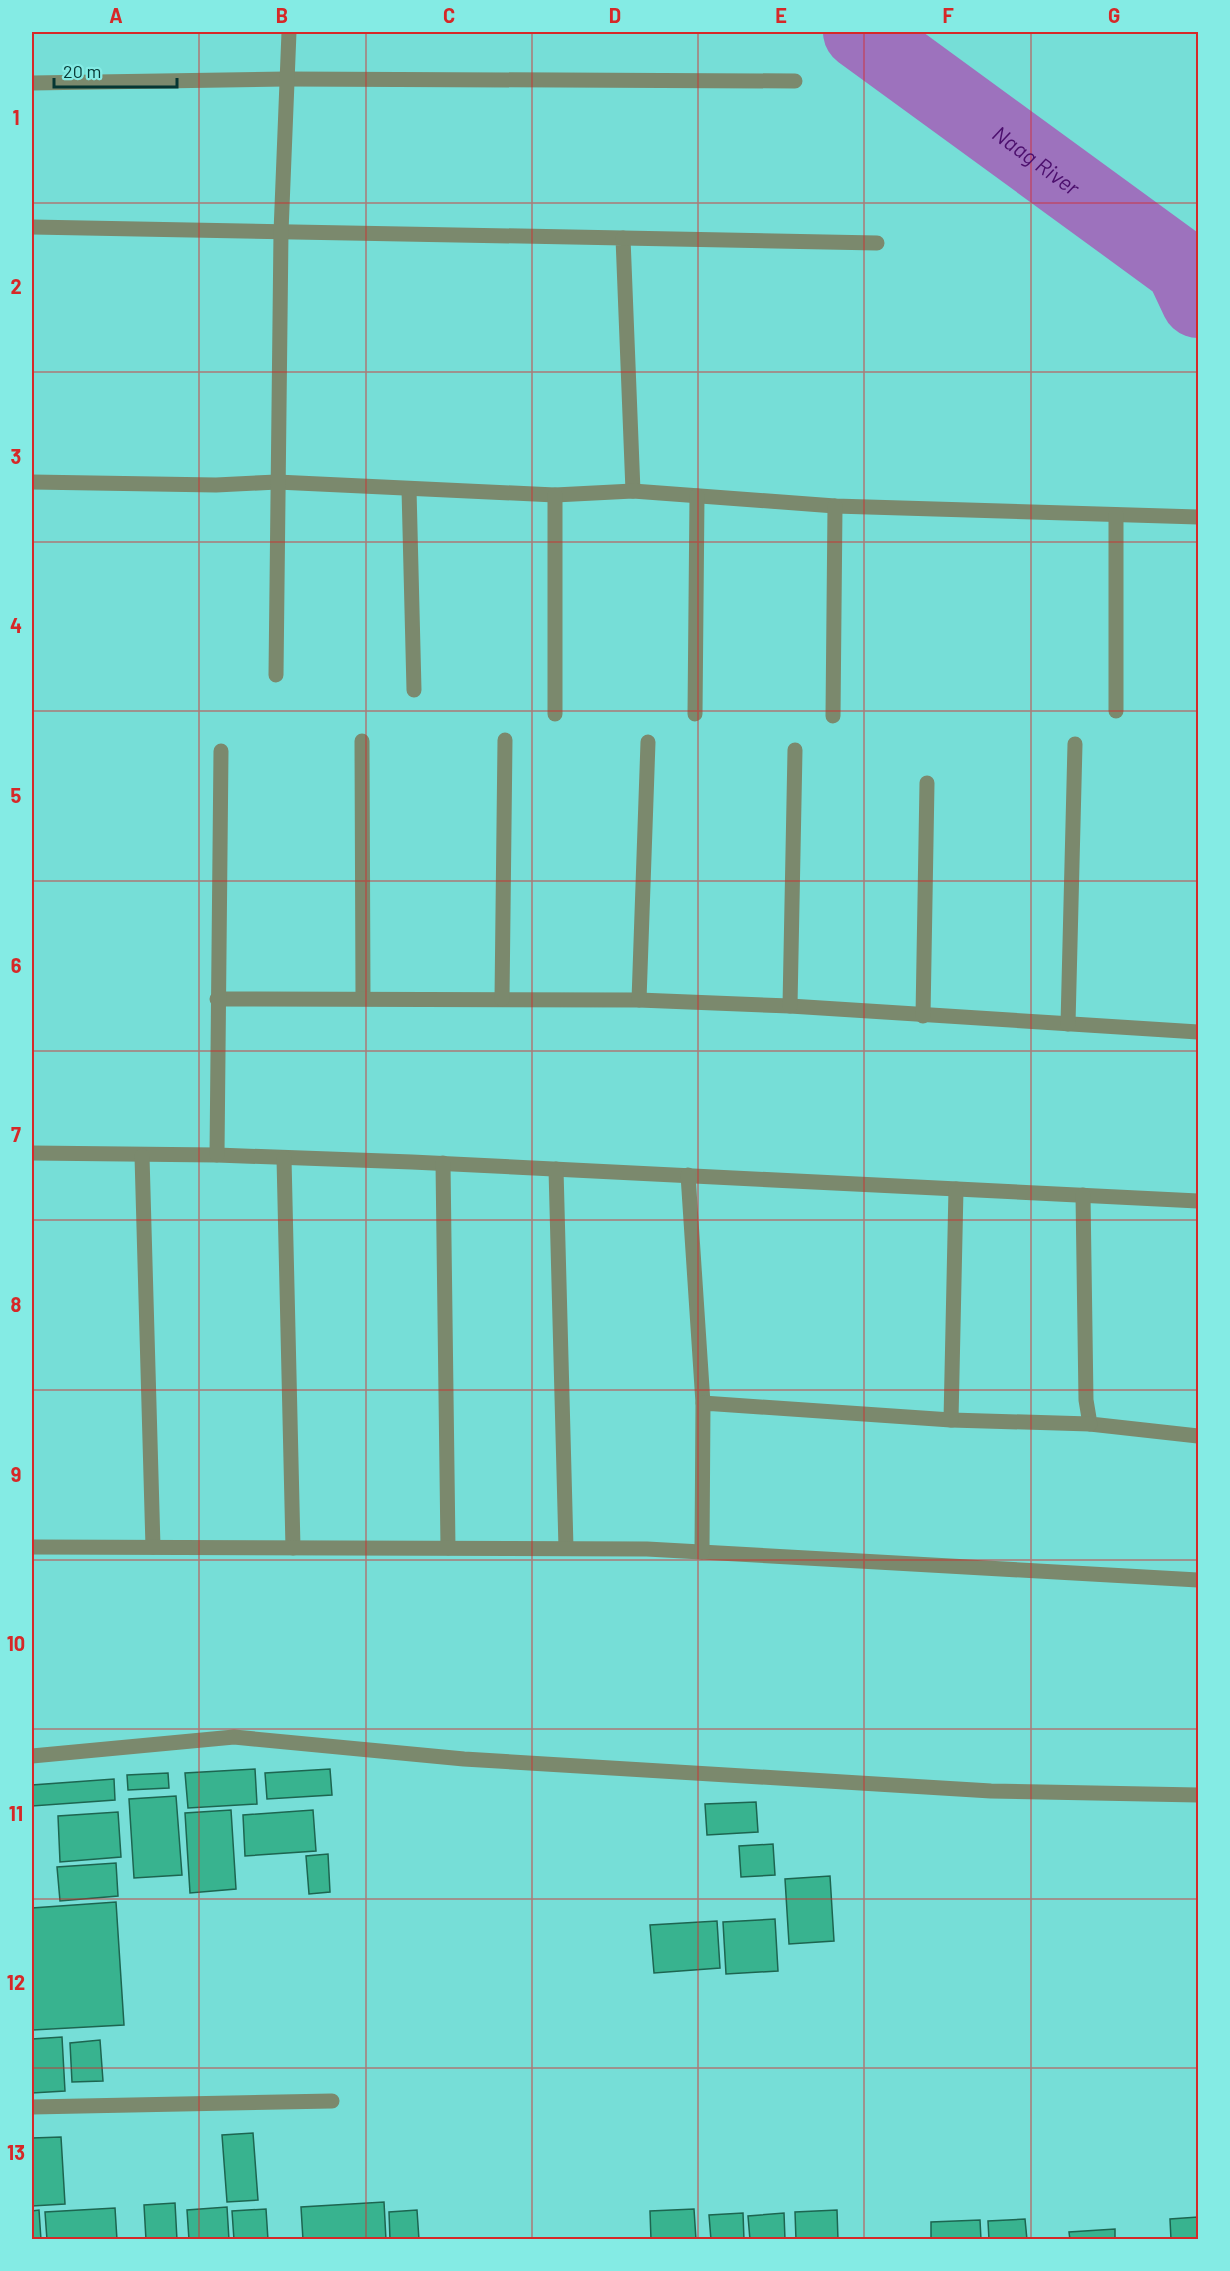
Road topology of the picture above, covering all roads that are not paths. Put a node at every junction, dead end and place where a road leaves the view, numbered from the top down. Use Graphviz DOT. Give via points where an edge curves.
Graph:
graph roads {
  1 [pos="289,32"];
  2 [pos="286,79"];
  3 [pos="795,81"];
  4 [pos="32,83"];
  5 [pos="32,226"];
  6 [pos="281,232"];
  7 [pos="623,238"];
  8 [pos="877,243"];
  9 [pos="32,482"];
  10 [pos="277,482"];
  11 [pos="409,489"];
  12 [pos="633,490"];
  13 [pos="555,495"];
  14 [pos="697,496"];
  15 [pos="835,506"];
  16 [pos="1116,515"];
  17 [pos="1198,517"];
  18 [pos="276,675"];
  19 [pos="414,690"];
  20 [pos="1116,711"];
  21 [pos="555,714"];
  22 [pos="695,714"];
  23 [pos="833,716"];
  24 [pos="505,740"];
  25 [pos="362,741"];
  26 [pos="648,742"];
  27 [pos="1075,744"];
  28 [pos="795,750"];
  29 [pos="221,751"];
  30 [pos="927,783"];
  31 [pos="363,998"];
  32 [pos="218,999"];
  33 [pos="502,999"];
  34 [pos="639,1000"];
  35 [pos="790,1006"];
  36 [pos="923,1016"];
  37 [pos="1068,1024"];
  38 [pos="1198,1032"];
  39 [pos="32,1153"];
  40 [pos="218,1155"];
  41 [pos="142,1156"];
  42 [pos="284,1158"];
  43 [pos="443,1163"];
  44 [pos="556,1169"];
  45 [pos="688,1175"];
  46 [pos="956,1189"];
  47 [pos="1083,1195"];
  48 [pos="1198,1201"];
  49 [pos="703,1403"];
  50 [pos="951,1420"];
  51 [pos="1090,1424"];
  52 [pos="1198,1436"];
  53 [pos="32,1547"];
  54 [pos="153,1547"];
  55 [pos="292,1548"];
  56 [pos="448,1548"];
  57 [pos="566,1548"];
  58 [pos="702,1552"];
  59 [pos="1198,1580"];
  60 [pos="32,1756"];
  61 [pos="1198,1795"];
  62 [pos="332,2101"];
  63 [pos="32,2107"];
  1 -- 2 [label="street"];
  2 -- 3 [label="street"];
  2 -- 4 [label="street"];
  2 -- 6 [label="street"];
  5 -- 6 [label="street"];
  6 -- 7 [label="street"];
  6 -- 10 [label="street"];
  7 -- 8 [label="street"];
  7 -- 12 [label="street"];
  9 -- 10 [label="street"];
  10 -- 11 [label="street"];
  10 -- 18 [label="street"];
  11 -- 13 [label="street"];
  11 -- 19 [label="street"];
  12 -- 13 [label="street"];
  12 -- 14 [label="street"];
  13 -- 21 [label="street"];
  14 -- 15 [label="street"];
  14 -- 22 [label="street"];
  15 -- 16 [label="street"];
  15 -- 23 [label="street"];
  16 -- 17 [label="street"];
  16 -- 20 [label="street"];
  24 -- 33 [label="street"];
  25 -- 31 [label="street"];
  26 -- 34 [label="street"];
  27 -- 37 [label="street"];
  28 -- 35 [label="street"];
  29 -- 32 [label="street"];
  30 -- 36 [label="street"];
  31 -- 32 [label="street"];
  31 -- 33 [label="street"];
  32 -- 40 [label="street"];
  33 -- 34 [label="street"];
  34 -- 35 [label="street"];
  35 -- 36 [label="street"];
  36 -- 37 [label="street"];
  37 -- 38 [label="street"];
  39 -- 41 [label="street"];
  40 -- 41 [label="street"];
  40 -- 42 [label="street"];
  41 -- 54 [label="street"];
  42 -- 43 [label="street"];
  42 -- 55 [label="street"];
  43 -- 44 [label="street"];
  43 -- 56 [label="street"];
  44 -- 45 [label="street"];
  44 -- 57 [label="street"];
  45 -- 46 [label="street"];
  45 -- 49 [label="street"];
  46 -- 47 [label="street"];
  46 -- 50 [label="street"];
  47 -- 48 [label="street"];
  47 -- 51 [label="street" via="1086,1400"];
  49 -- 50 [label="street"];
  49 -- 58 [label="street"];
  50 -- 51 [label="street"];
  51 -- 52 [label="street"];
  53 -- 54 [label="street"];
  54 -- 55 [label="street"];
  55 -- 56 [label="street"];
  56 -- 57 [label="street"];
  57 -- 58 [label="street"];
  58 -- 59 [label="street"];
  60 -- 61 [label="street" via="234,1737 464,1759 991,1791"];
  62 -- 63 [label="street"];
}
